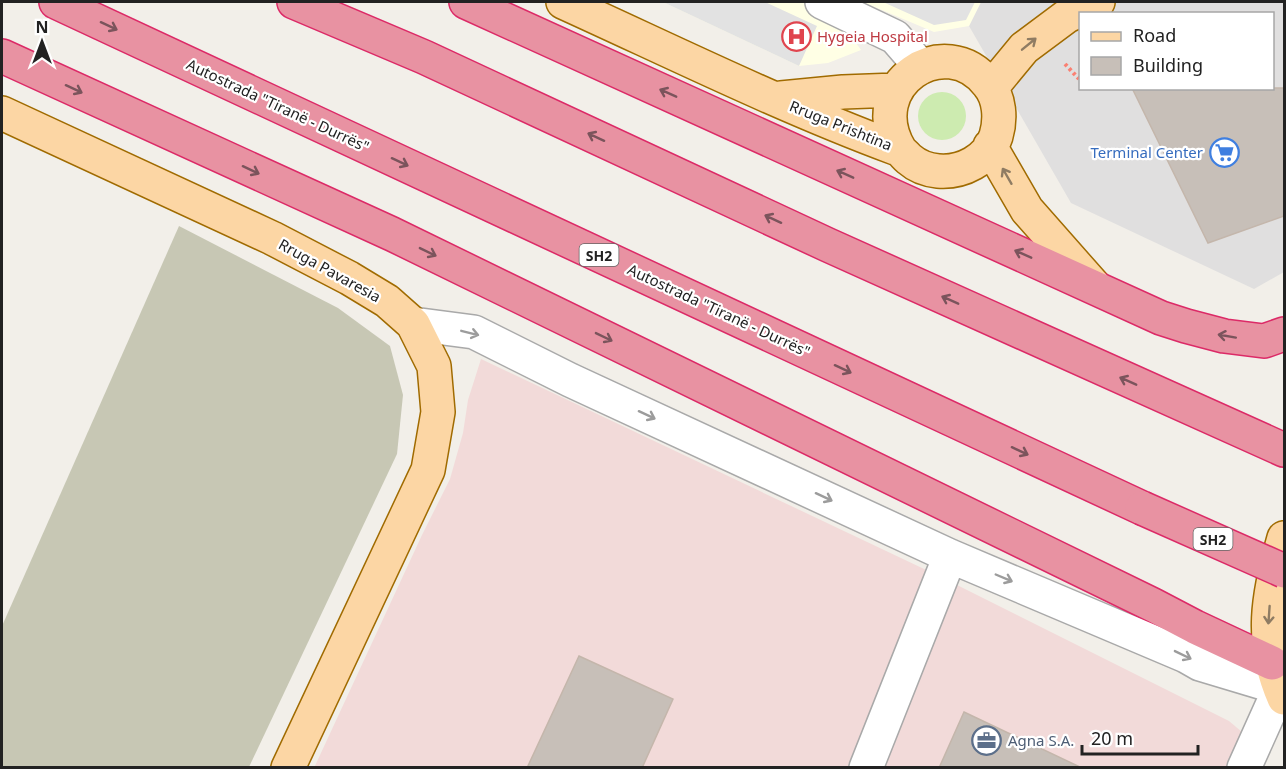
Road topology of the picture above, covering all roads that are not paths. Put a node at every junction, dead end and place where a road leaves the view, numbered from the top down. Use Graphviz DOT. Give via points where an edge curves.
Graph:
graph roads {
  1 [pos="56,2"];
  2 [pos="294,2"];
  3 [pos="466,2"];
  4 [pos="563,2"];
  5 [pos="822,2"];
  6 [pos="1098,2"];
  7 [pos="2,56"];
  8 [pos="921,67"];
  9 [pos="991,88"];
  10 [pos="896,90"];
  11 [pos="777,99"];
  12 [pos="2,113"];
  13 [pos="990,146"];
  14 [pos="900,150"];
  15 [pos="1095,287"];
  16 [pos="413,324"];
  17 [pos="1284,334"];
  18 [pos="1284,450"];
  19 [pos="1284,537"];
  20 [pos="950,556"];
  21 [pos="1284,571"];
  22 [pos="1279,683"];
  23 [pos="288,768"];
  24 [pos="866,768"];
  25 [pos="1244,768"];
  1 -- 21 [label="highway, Autostrada \"Tiranë - Durrës\" / SH2, one-way, bridge"];
  18 -- 2 [label="highway, one-way" via="828,245 424,57"];
  15 -- 3 [label="highway, one-way"];
  4 -- 11 [label="main road, Rruga Prishtina"];
  5 -- 8 [label="street" via="895,38"];
  9 -- 6 [label="main road, one-way" via="1024,48 1067,16"];
  7 -- 22 [label="highway, one-way" via="392,234 1142,599 1195,627"];
  8 -- 9 [label="main road" via="945,62 958,64 979,74"];
  8 -- 10 [label="main road"];
  9 -- 13 [label="main road, Rruga Prishtina" via="999,118"];
  10 -- 11 [label="main road, Rruga Prishtina"];
  10 -- 14 [label="main road" via="890,123"];
  11 -- 14 [label="main road, Rruga Prishtina"];
  12 -- 16 [label="main road, Rruga Pavaresia" via="272,238 387,301"];
  13 -- 14 [label="main road, Rruga Prishtina" via="970,166 949,171 922,167"];
  15 -- 13 [label="main road, one-way" via="1027,210"];
  17 -- 15 [label="highway, one-way" via="1264,341 1195,329 1161,318"];
  16 -- 20 [label="street, one-way" via="474,332"];
  16 -- 23 [label="main road, Rruga Pavaresia" via="434,366 438,412 428,470"];
  19 -- 22 [label="main road, one-way" via="1274,573 1268,635"];
  20 -- 22 [label="street, one-way" via="1200,664"];
  20 -- 24 [label="street"];
  22 -- 25 [label="street"];
}
